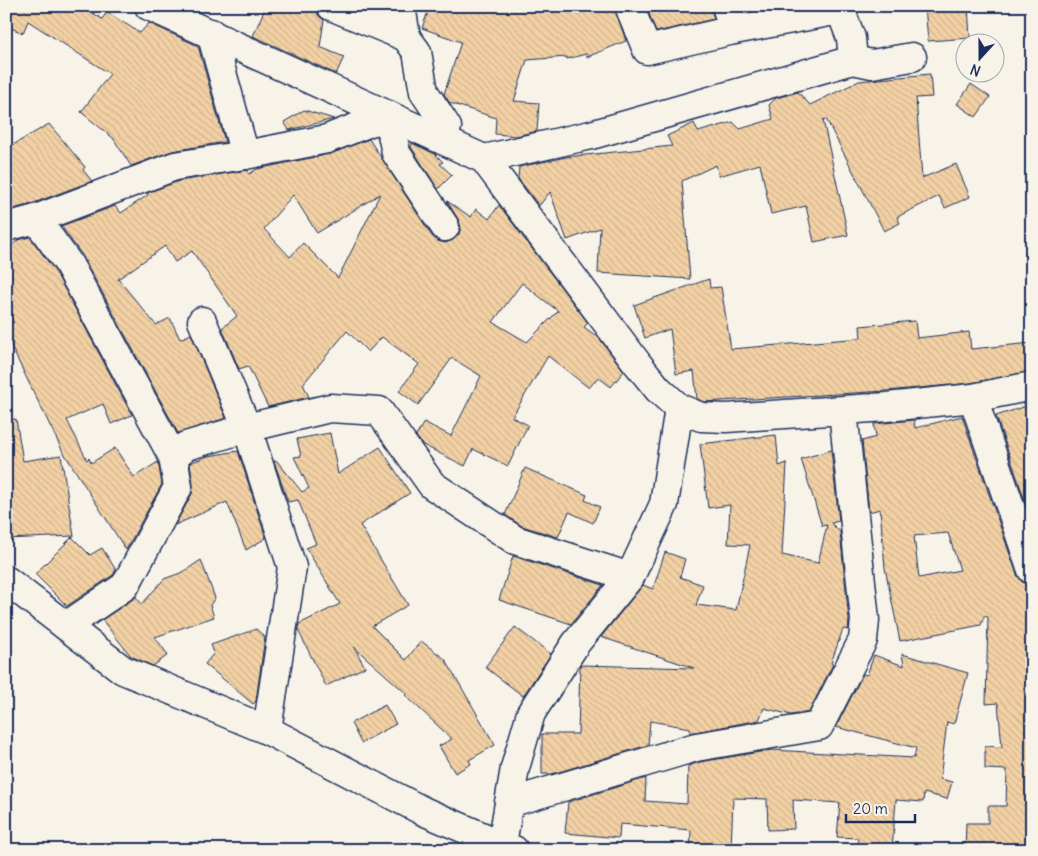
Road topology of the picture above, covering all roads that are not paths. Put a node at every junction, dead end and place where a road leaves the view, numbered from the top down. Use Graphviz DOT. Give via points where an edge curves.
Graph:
graph roads {
  1 [pos="149,6"];
  2 [pos="331,6"];
  3 [pos="401,6"];
  4 [pos="629,6"];
  5 [pos="840,8"];
  6 [pos="730,18"];
  7 [pos="211,33"];
  8 [pos="406,38"];
  9 [pos="912,57"];
  10 [pos="853,60"];
  11 [pos="388,115"];
  12 [pos="443,140"];
  13 [pos="245,156"];
  14 [pos="484,159"];
  15 [pos="36,219"];
  16 [pos="6,227"];
  17 [pos="445,227"];
  18 [pos="202,321"];
  19 [pos="1032,386"];
  20 [pos="973,398"];
  21 [pos="679,408"];
  22 [pos="843,412"];
  23 [pos="247,428"];
  24 [pos="173,457"];
  25 [pos="1032,570"];
  26 [pos="630,577"];
  27 [pos="6,580"];
  28 [pos="66,626"];
  29 [pos="267,730"];
  30 [pos="509,803"];
  31 [pos="508,847"];
  1 -- 7 [label="street"];
  2 -- 8 [label="street"];
  3 -- 8 [label="street"];
  4 -- 6 [label="street" via="647,50"];
  5 -- 6 [label="street"];
  5 -- 10 [label="street" via="851,38"];
  7 -- 11 [label="street"];
  7 -- 13 [label="street"];
  8 -- 12 [label="street" via="417,52 424,92 447,127"];
  9 -- 10 [label="street" via="872,64"];
  10 -- 14 [label="street" via="591,135"];
  11 -- 12 [label="street"];
  11 -- 13 [label="street" via="327,139"];
  11 -- 17 [label="street" via="396,152"];
  12 -- 14 [label="street"];
  13 -- 15 [label="street" via="175,166"];
  14 -- 21 [label="street" via="637,364"];
  15 -- 16 [label="street"];
  15 -- 24 [label="street" via="68,263"];
  18 -- 23 [label="street"];
  19 -- 20 [label="street"];
  20 -- 22 [label="street"];
  20 -- 25 [label="street"];
  21 -- 22 [label="street" via="701,417 726,418"];
  21 -- 26 [label="street" via="664,504"];
  22 -- 30 [label="street" via="865,620 863,640 819,726 696,747"];
  23 -- 24 [label="street" via="186,446"];
  23 -- 26 [label="street" via="330,408 379,411 432,485 515,540"];
  23 -- 29 [label="street" via="292,567"];
  24 -- 28 [label="street" via="178,487 126,586"];
  26 -- 30 [label="street" via="576,643 531,713"];
  27 -- 28 [label="street"];
  28 -- 29 [label="street" via="123,670"];
  29 -- 31 [label="street" via="422,811"];
  30 -- 31 [label="street"];
}
